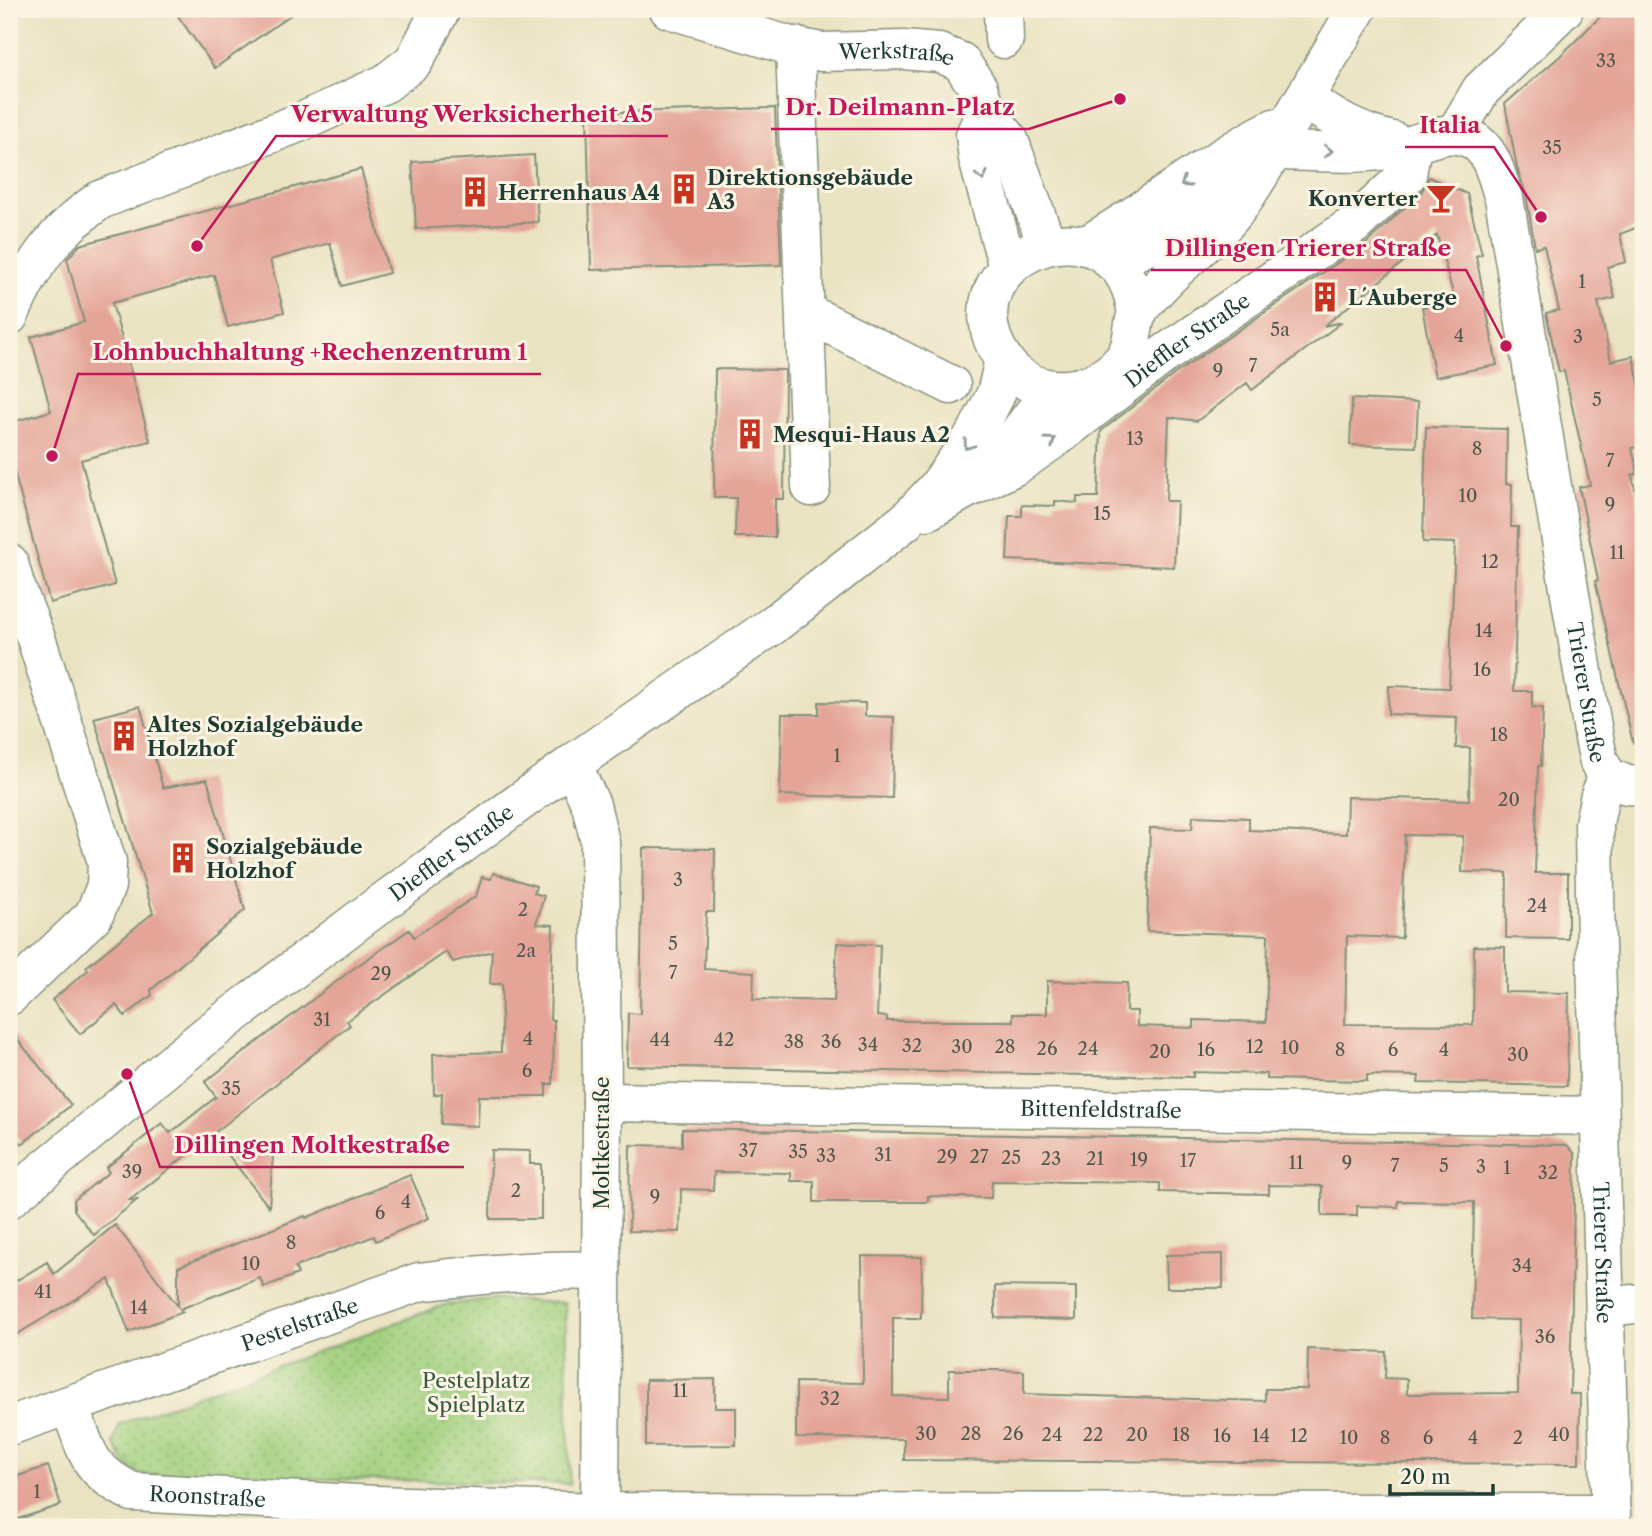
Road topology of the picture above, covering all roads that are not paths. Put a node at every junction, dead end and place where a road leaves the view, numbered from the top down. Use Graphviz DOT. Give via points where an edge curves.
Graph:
graph roads {
  1 [pos="441,9"];
  2 [pos="669,9"];
  3 [pos="1357,9"];
  4 [pos="1564,9"];
  5 [pos="808,49"];
  6 [pos="986,110"];
  7 [pos="1281,129"];
  8 [pos="1455,134"];
  9 [pos="1412,145"];
  10 [pos="1047,245"];
  11 [pos="1098,253"];
  12 [pos="1009,267"];
  13 [pos="804,312"];
  14 [pos="1137,315"];
  15 [pos="9,316"];
  16 [pos="1004,360"];
  17 [pos="951,385"];
  18 [pos="1061,390"];
  19 [pos="811,487"];
  20 [pos="970,487"];
  21 [pos="906,521"];
  22 [pos="9,562"];
  23 [pos="572,764"];
  24 [pos="1626,782"];
  25 [pos="9,996"];
  26 [pos="602,1102"];
  27 [pos="1598,1116"];
  28 [pos="9,1199"];
  29 [pos="600,1270"];
  30 [pos="1625,1305"];
  31 [pos="71,1406"];
  32 [pos="9,1426"];
  33 [pos="600,1520"];
  34 [pos="1611,1520"];
  35 [pos="1200,1521"];
  1 -- 15 [label="street" via="414,61 386,83 90,207 47,247"];
  2 -- 5 [label="street, Werkstraße"];
  3 -- 7 [label="street"];
  4 -- 8 [label="street" via="1481,90"];
  5 -- 6 [label="street, Werkstraße" via="939,53 961,62"];
  5 -- 13 [label="street"];
  6 -- 10 [label="street, Werkstraße" via="1009,140"];
  6 -- 12 [label="street, one-way" via="975,135 978,159"];
  7 -- 9 [label="street, one-way" via="1373,151"];
  7 -- 9 [label="street" via="1341,124"];
  7 -- 11 [label="street, one-way" via="1191,215 1152,244 1128,256"];
  7 -- 14 [label="street" via="1234,213"];
  8 -- 9 [label="street" via="1438,134"];
  8 -- 24 [label="street, Trierer Straße" via="1473,140 1491,158 1504,198 1599,762"];
  20 -- 9 [label="street, Dieffler Straße, one-way" via="1015,466 1163,355 1355,223 1406,175"];
  10 -- 11 [label="street" via="1066,243"];
  10 -- 12 [label="street" via="1026,253"];
  11 -- 14 [label="street" via="1130,285"];
  12 -- 16 [label="street" via="990,303 989,323"];
  13 -- 17 [label="street"];
  13 -- 19 [label="street"];
  14 -- 18 [label="street" via="1123,359 1106,376 1084,387"];
  16 -- 18 [label="street" via="1035,384"];
  16 -- 21 [label="street, Dieffler Straße, one-way" via="996,394 976,433 937,488"];
  18 -- 20 [label="street, Dieffler Straße" via="1040,405 993,467"];
  20 -- 21 [label="street, Dieffler Straße"];
  21 -- 23 [label="street, Dieffler Straße" via="773,625"];
  22 -- 25 [label="street" via="107,862 106,886 93,915"];
  23 -- 26 [label="street, Moltkestraße" via="592,805 600,842"];
  23 -- 28 [label="street, Dieffler Straße" via="208,1034"];
  24 -- 27 [label="street, Trierer Straße" via="1600,795 1594,822"];
  26 -- 27 [label="street, Bittenfeldstraße"];
  26 -- 29 [label="street, Moltkestraße"];
  27 -- 30 [label="street, Trierer Straße"];
  29 -- 31 [label="street, Pestelstraße" via="544,1269 418,1282"];
  29 -- 33 [label="street, Moltkestraße"];
  30 -- 34 [label="street, Trierer Straße"];
  31 -- 32 [label="street, Pestelstraße"];
  31 -- 33 [label="street, Roonstraße" via="90,1461 111,1481 132,1492"];
  33 -- 35 [label="street, Roonstraße"];
  34 -- 35 [label="street, Roonstraße"];
}
